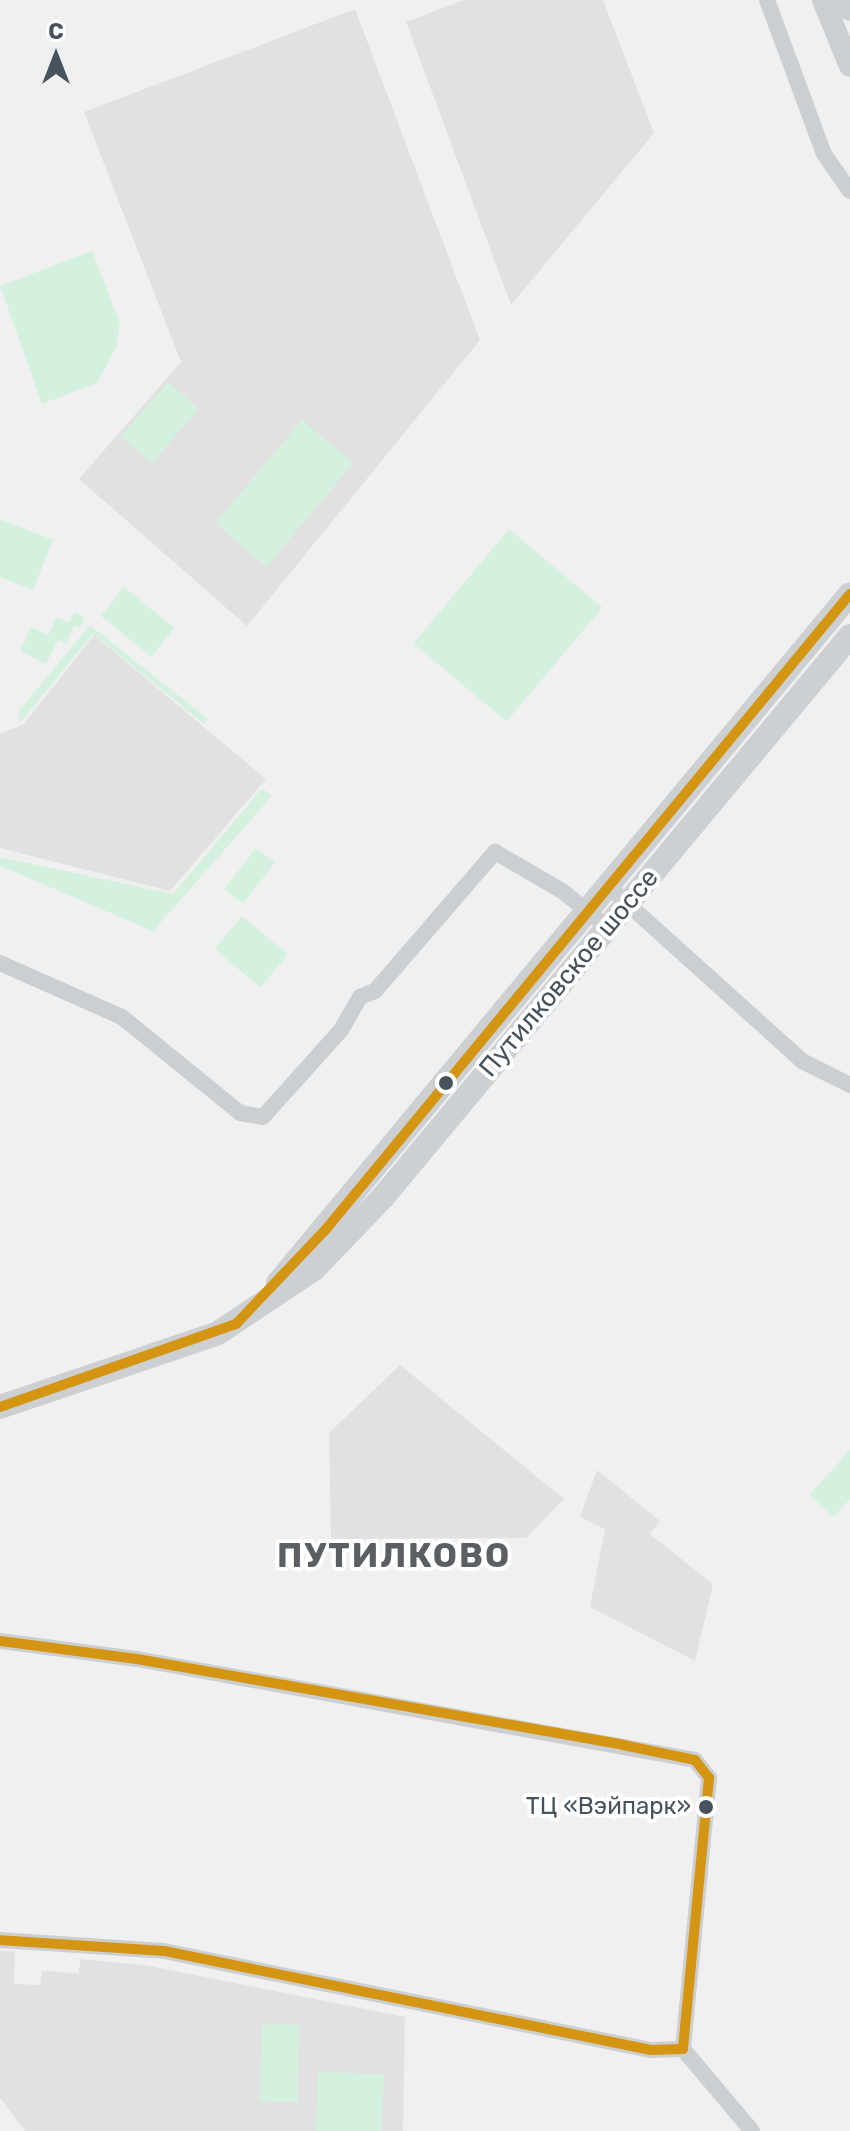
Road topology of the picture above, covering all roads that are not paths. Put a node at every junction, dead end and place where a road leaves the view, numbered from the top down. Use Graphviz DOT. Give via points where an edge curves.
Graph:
graph roads {
  1 [pos="767,0"];
  2 [pos="823,0"];
  3 [pos="845,0"];
  4 [pos="850,10"];
  5 [pos="850,66"];
  6 [pos="850,191"];
  7 [pos="850,594"];
  8 [pos="850,636"];
  9 [pos="609,887"];
  10 [pos="628,904"];
  11 [pos="598,920"];
  12 [pos="0,963"];
  13 [pos="850,1085"];
  14 [pos="0,1407"];
  15 [pos="0,1641"];
  16 [pos="0,1940"];
  17 [pos="683,2049"];
  18 [pos="752,2131"];
  1 -- 6 [label="street" via="824,154"];
  2 -- 5 [label="street"];
  3 -- 4 [label="street"];
  7 -- 9 [label="main road, Путилковское шоссе"];
  8 -- 10 [label="main road, Путилковское шоссе"];
  9 -- 10 [label="street"];
  9 -- 11 [label="main road, Путилковское шоссе"];
  10 -- 11 [label="main road, Путилковское шоссе"];
  10 -- 13 [label="street" via="802,1061"];
  11 -- 12 [label="street" via="495,852 375,991 360,997 341,1030 263,1117 240,1113 122,1017"];
  11 -- 14 [label="main road, Путилковское шоссе" via="342,1242 287,1291 236,1324"];
  15 -- 17 [label="street" via="137,1659 695,1760 709,1778"];
  16 -- 17 [label="street" via="164,1951 651,2050"];
  17 -- 18 [label="street"];
}
